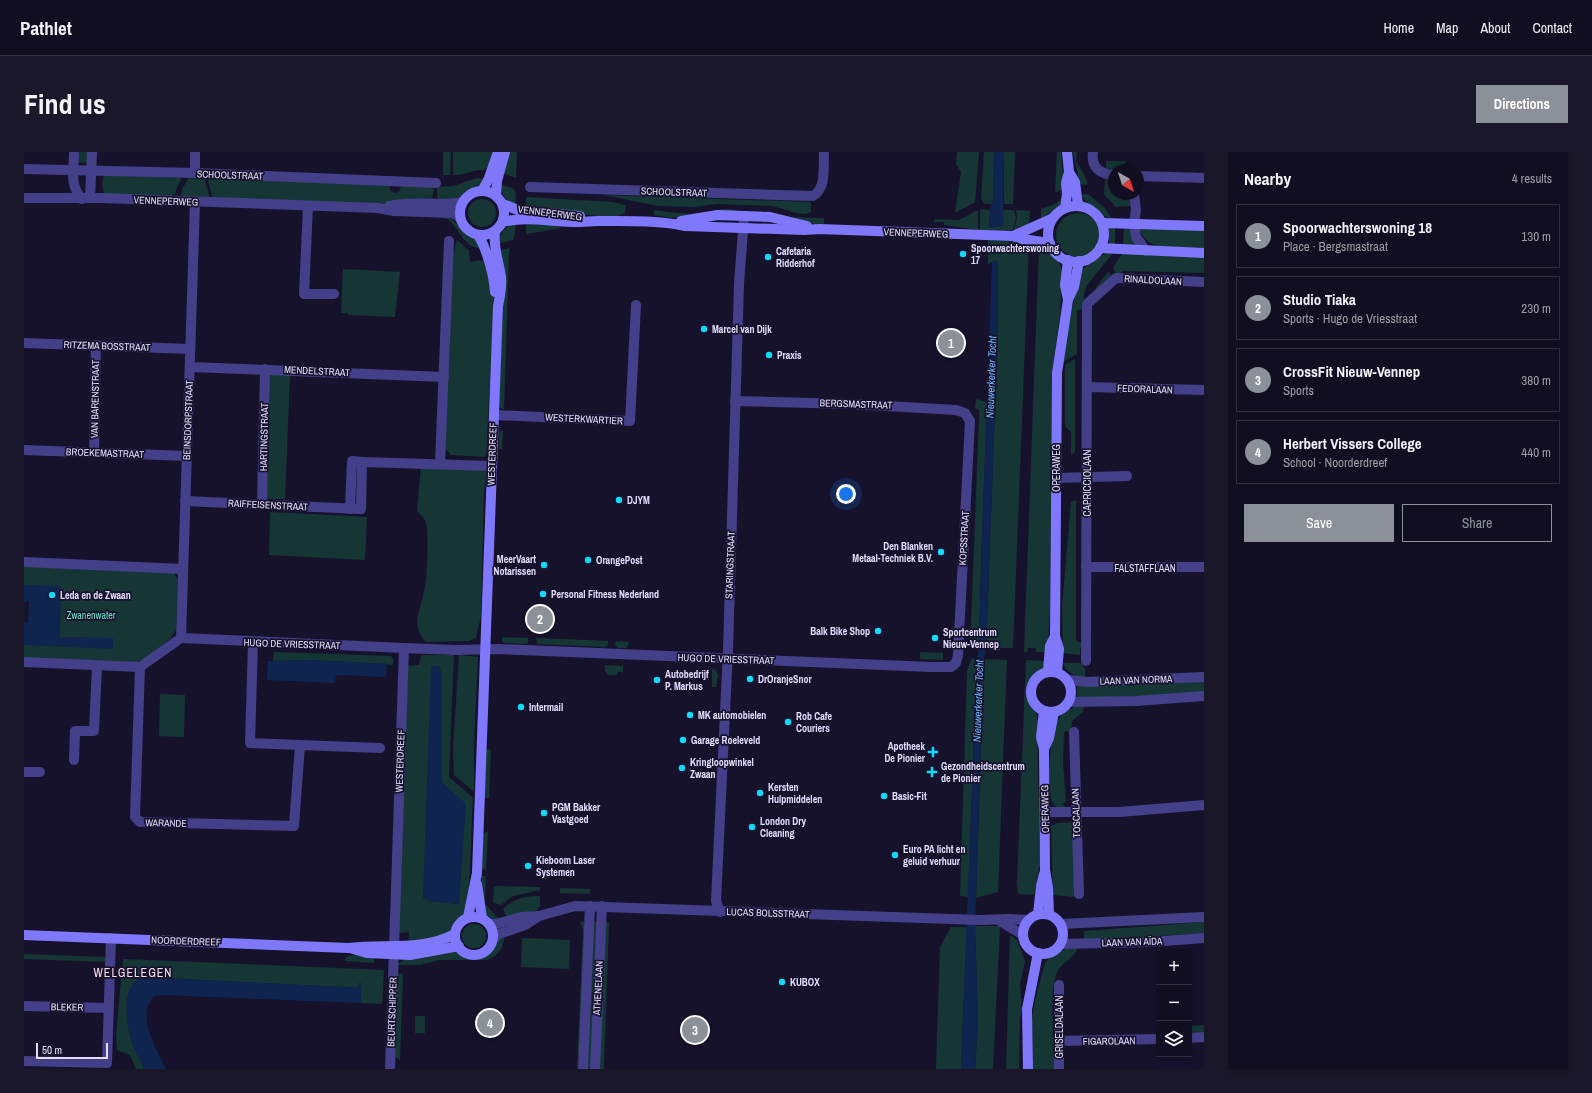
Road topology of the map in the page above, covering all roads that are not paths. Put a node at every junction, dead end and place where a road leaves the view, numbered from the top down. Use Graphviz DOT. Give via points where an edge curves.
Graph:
graph roads {
  1 [pos="74,152"];
  2 [pos="92,152"];
  3 [pos="196,152"];
  4 [pos="498,152"];
  5 [pos="505,152"];
  6 [pos="824,152"];
  7 [pos="1067,152"];
  8 [pos="1092,157"];
  9 [pos="73,168"];
  10 [pos="24,170"];
  11 [pos="92,170"];
  12 [pos="1069,172"];
  13 [pos="195,173"];
  14 [pos="1108,174"];
  15 [pos="1144,176"];
  16 [pos="1204,178"];
  17 [pos="436,183"];
  18 [pos="530,186"];
  19 [pos="482,191"];
  20 [pos="496,196"];
  21 [pos="24,198"];
  22 [pos="86,198"];
  23 [pos="1135,200"];
  24 [pos="195,202"];
  25 [pos="463,202"];
  26 [pos="503,204"];
  27 [pos="1078,205"];
  28 [pos="308,206"];
  29 [pos="378,208"];
  30 [pos="1065,208"];
  31 [pos="744,217"];
  32 [pos="460,218"];
  33 [pos="1053,218"];
  34 [pos="597,221"];
  35 [pos="503,222"];
  36 [pos="670,223"];
  37 [pos="1103,223"];
  38 [pos="1134,224"];
  39 [pos="1204,226"];
  40 [pos="744,228"];
  41 [pos="819,229"];
  42 [pos="495,232"];
  43 [pos="478,235"];
  44 [pos="1012,236"];
  45 [pos="449,241"];
  46 [pos="1050,243"];
  47 [pos="1100,248"];
  48 [pos="1146,251"];
  49 [pos="1204,253"];
  50 [pos="1068,260"];
  51 [pos="1079,262"];
  52 [pos="1204,282"];
  53 [pos="334,294"];
  54 [pos="1068,300"];
  55 [pos="1087,304"];
  56 [pos="636,305"];
  57 [pos="498,306"];
  58 [pos="24,343"];
  59 [pos="96,345"];
  60 [pos="190,349"];
  61 [pos="190,367"];
  62 [pos="265,369"];
  63 [pos="444,377"];
  64 [pos="1087,388"];
  65 [pos="1204,390"];
  66 [pos="736,401"];
  67 [pos="494,415"];
  68 [pos="970,421"];
  69 [pos="24,450"];
  70 [pos="94,452"];
  71 [pos="187,456"];
  72 [pos="440,464"];
  73 [pos="492,466"];
  74 [pos="1128,476"];
  75 [pos="1087,477"];
  76 [pos="1056,478"];
  77 [pos="185,501"];
  78 [pos="262,505"];
  79 [pos="24,562"];
  80 [pos="1086,567"];
  81 [pos="1204,567"];
  82 [pos="183,569"];
  83 [pos="181,638"];
  84 [pos="253,642"];
  85 [pos="404,648"];
  86 [pos="486,650"];
  87 [pos="958,655"];
  88 [pos="727,659"];
  89 [pos="1086,661"];
  90 [pos="24,662"];
  91 [pos="97,666"];
  92 [pos="140,667"];
  93 [pos="1052,672"];
  94 [pos="1204,677"];
  95 [pos="1069,680"];
  96 [pos="1204,696"];
  97 [pos="1069,702"];
  98 [pos="1049,711"];
  99 [pos="1074,732"];
  100 [pos="300,745"];
  101 [pos="380,748"];
  102 [pos="74,760"];
  103 [pos="24,772"];
  104 [pos="40,772"];
  105 [pos="1204,805"];
  106 [pos="1045,812"];
  107 [pos="1076,812"];
  108 [pos="1045,870"];
  109 [pos="476,881"];
  110 [pos="1079,894"];
  111 [pos="590,906"];
  112 [pos="602,906"];
  113 [pos="720,912"];
  114 [pos="1038,914"];
  115 [pos="1049,914"];
  116 [pos="539,916"];
  117 [pos="468,917"];
  118 [pos="1204,917"];
  119 [pos="482,918"];
  120 [pos="998,920"];
  121 [pos="1028,920"];
  122 [pos="490,924"];
  123 [pos="1061,924"];
  124 [pos="455,934"];
  125 [pos="24,935"];
  126 [pos="1023,935"];
  127 [pos="111,938"];
  128 [pos="494,938"];
  129 [pos="1204,938"];
  130 [pos="1061,944"];
  131 [pos="459,946"];
  132 [pos="394,951"];
  133 [pos="1038,954"];
  134 [pos="1059,985"];
  135 [pos="24,1006"];
  136 [pos="109,1008"];
  137 [pos="1204,1037"];
  138 [pos="1192,1038"];
  139 [pos="1156,1039"];
  140 [pos="1059,1041"];
  141 [pos="24,1061"];
  142 [pos="77,1066"];
  143 [pos="390,1069"];
  144 [pos="583,1069"];
  145 [pos="595,1069"];
  146 [pos="1028,1069"];
  147 [pos="1059,1069"];
  1 -- 9 [label="street"];
  2 -- 11 [label="street"];
  3 -- 13 [label="street"];
  4 -- 19 [label="street"];
  5 -- 20 [label="street" via="497,181"];
  6 -- 18 [label="street, SCHOOLSTRAAT" via="823,184 813,196"];
  7 -- 12 [label="street"];
  8 -- 14 [label="street" via="1096,168"];
  9 -- 10 [label="street, SCHOOLSTRAAT"];
  9 -- 11 [label="street, SCHOOLSTRAAT"];
  9 -- 22 [label="street" via="75,190"];
  11 -- 13 [label="street, SCHOOLSTRAAT"];
  11 -- 22 [label="street"];
  12 -- 27 [label="street" via="1075,182"];
  12 -- 30 [label="street"];
  13 -- 17 [label="street, SCHOOLSTRAAT"];
  15 -- 16 [label="street"];
  19 -- 20 [label="street"];
  19 -- 25 [label="street" via="471,194"];
  20 -- 26 [label="street"];
  21 -- 22 [label="street, VENNEPERWEG"];
  22 -- 24 [label="street, VENNEPERWEG"];
  23 -- 38 [label="street"];
  24 -- 28 [label="street, VENNEPERWEG"];
  24 -- 60 [label="street, BEINSDORPSTRAAT"];
  25 -- 29 [label="street, VENNEPERWEG"];
  25 -- 32 [label="street"];
  26 -- 34 [label="street, VENNEPERWEG" via="518,210 580,216"];
  26 -- 35 [label="street"];
  27 -- 30 [label="street"];
  27 -- 37 [label="street" via="1093,211"];
  28 -- 29 [label="street, VENNEPERWEG"];
  28 -- 53 [label="street" via="304,294"];
  29 -- 32 [label="street, VENNEPERWEG" via="453,213"];
  30 -- 33 [label="street"];
  31 -- 36 [label="street, VENNEPERWEG" via="708,216"];
  31 -- 40 [label="street, STARINGSTRAAT"];
  31 -- 41 [label="street, VENNEPERWEG" via="770,217"];
  32 -- 43 [label="street" via="468,231"];
  33 -- 44 [label="street, VENNEPERWEG"];
  33 -- 46 [label="street" via="1049,227"];
  34 -- 35 [label="street, VENNEPERWEG" via="517,219"];
  34 -- 36 [label="street, VENNEPERWEG"];
  35 -- 42 [label="street"];
  36 -- 40 [label="street, VENNEPERWEG"];
  37 -- 38 [label="street"];
  37 -- 47 [label="street" via="1104,240"];
  38 -- 39 [label="street"];
  38 -- 48 [label="street" via="1136,237"];
  40 -- 41 [label="street, VENNEPERWEG"];
  40 -- 66 [label="street, STARINGSTRAAT" via="739,284"];
  41 -- 44 [label="street, VENNEPERWEG"];
  42 -- 43 [label="street"];
  42 -- 57 [label="street, WESTERDREEF" via="494,247 501,278"];
  43 -- 57 [label="street, WESTERDREEF" via="494,280"];
  44 -- 46 [label="street, VENNEPERWEG"];
  45 -- 63 [label="street"];
  46 -- 50 [label="street" via="1057,254"];
  47 -- 48 [label="street"];
  47 -- 51 [label="street" via="1091,257"];
  48 -- 49 [label="street"];
  50 -- 51 [label="street"];
  50 -- 54 [label="street, OPERAWEG" via="1065,285"];
  51 -- 54 [label="street, OPERAWEG" via="1074,287"];
  52 -- 55 [label="street, RINALDOLAAN" via="1116,278"];
  54 -- 76 [label="street, OPERAWEG" via="1057,373"];
  55 -- 64 [label="street, CAPRICCIOLAAN"];
  56 -- 67 [label="street, WESTERKWARTIER" via="630,421"];
  57 -- 67 [label="street, WESTERDREEF"];
  58 -- 59 [label="street, RITZEMA BOSSTRAAT"];
  59 -- 60 [label="street, RITZEMA BOSSTRAAT"];
  59 -- 70 [label="street, VAN BARENSTRAAT"];
  60 -- 61 [label="street, BEINSDORPSTRAAT"];
  61 -- 62 [label="street, MENDELSTRAAT"];
  61 -- 71 [label="street, BEINSDORPSTRAAT"];
  62 -- 63 [label="street, MENDELSTRAAT"];
  62 -- 78 [label="street, HARTINGSTRAAT"];
  63 -- 72 [label="street"];
  64 -- 65 [label="street, FEDORALAAN"];
  64 -- 75 [label="street, CAPRICCIOLAAN"];
  66 -- 68 [label="street, BERGSMASTRAAT" via="956,410 965,413"];
  66 -- 88 [label="street, STARINGSTRAAT"];
  67 -- 73 [label="street, WESTERDREEF"];
  68 -- 87 [label="street, KOPSSTRAAT"];
  69 -- 70 [label="street, BROEKEMASTRAAT"];
  70 -- 71 [label="street, BROEKEMASTRAAT"];
  71 -- 77 [label="street, BEINSDORPSTRAAT"];
  72 -- 73 [label="street, RAIFFEISENSTRAAT"];
  72 -- 78 [label="street, RAIFFEISENSTRAAT" via="362,462 361,509"];
  73 -- 86 [label="street, WESTERDREEF"];
  74 -- 75 [label="street"];
  75 -- 76 [label="street"];
  75 -- 80 [label="street, CAPRICCIOLAAN"];
  76 -- 93 [label="street, OPERAWEG" via="1056,636 1059,649"];
  77 -- 78 [label="street, RAIFFEISENSTRAAT"];
  77 -- 82 [label="street, BEINSDORPSTRAAT"];
  79 -- 82 [label="street"];
  80 -- 81 [label="street, FALSTAFFLAAN"];
  80 -- 89 [label="street, CAPRICCIOLAAN"];
  82 -- 83 [label="street, BEINSDORPSTRAAT"];
  83 -- 84 [label="street, HUGO DE VRIESSTRAAT"];
  83 -- 92 [label="street"];
  84 -- 85 [label="street, HUGO DE VRIESSTRAAT"];
  84 -- 100 [label="street" via="250,743"];
  85 -- 86 [label="street"];
  85 -- 132 [label="street, WESTERDREEF"];
  86 -- 88 [label="street, HUGO DE VRIESSTRAAT"];
  86 -- 109 [label="street, WESTERDREEF"];
  87 -- 88 [label="street, HUGO DE VRIESSTRAAT" via="951,667"];
  88 -- 113 [label="street, STARINGSTRAAT" via="716,901"];
  90 -- 91 [label="street"];
  91 -- 92 [label="street"];
  91 -- 102 [label="street" via="94,731 75,731"];
  92 -- 100 [label="street, WARANDE" via="135,817 140,822 294,826"];
  93 -- 95 [label="street"];
  93 -- 98 [label="street" via="1037,677 1031,687 1032,699 1039,708"];
  94 -- 95 [label="street, LAAN VAN NORMA" via="1088,682"];
  95 -- 97 [label="street" via="1072,691"];
  96 -- 97 [label="street, LAAN VAN NORMA" via="1132,702"];
  97 -- 98 [label="street" via="1063,709"];
  98 -- 106 [label="street, OPERAWEG" via="1041,737 1044,748"];
  99 -- 107 [label="street, TOSCALAAN"];
  100 -- 101 [label="street"];
  103 -- 104 [label="street"];
  105 -- 107 [label="street" via="1119,812"];
  106 -- 107 [label="street"];
  106 -- 108 [label="street, OPERAWEG"];
  107 -- 110 [label="street, TOSCALAAN"];
  108 -- 114 [label="street, OPERAWEG"];
  108 -- 115 [label="street, OPERAWEG"];
  109 -- 117 [label="street, WESTERDREEF"];
  109 -- 119 [label="street, WESTERDREEF"];
  111 -- 112 [label="street, LUCAS BOLSSTRAAT"];
  111 -- 116 [label="street, LUCAS BOLSSTRAAT" via="575,906"];
  111 -- 144 [label="street, ATHENELAAN"];
  112 -- 113 [label="street, LUCAS BOLSSTRAAT"];
  112 -- 145 [label="street, ATHENELAAN"];
  113 -- 120 [label="street, LUCAS BOLSSTRAAT"];
  114 -- 115 [label="street"];
  114 -- 121 [label="street"];
  115 -- 123 [label="street"];
  116 -- 122 [label="street, LUCAS BOLSSTRAAT"];
  116 -- 128 [label="street, LUCAS BOLSSTRAAT"];
  117 -- 119 [label="street"];
  117 -- 124 [label="street" via="458,925"];
  118 -- 123 [label="street, LAAN VAN AÏDA"];
  119 -- 122 [label="street"];
  120 -- 121 [label="street, LUCAS BOLSSTRAAT"];
  120 -- 126 [label="street"];
  121 -- 126 [label="street"];
  122 -- 128 [label="street"];
  123 -- 130 [label="street" via="1064,935"];
  124 -- 131 [label="street"];
  124 -- 132 [label="street, NOORDERDREEF" via="440,941"];
  125 -- 127 [label="street, NOORDERDREEF"];
  126 -- 133 [label="street" via="1028,948"];
  127 -- 132 [label="street, NOORDERDREEF" via="348,948 366,945"];
  127 -- 136 [label="street"];
  128 -- 131 [label="street" via="490,948 481,954 466,953"];
  129 -- 130 [label="street, LAAN VAN AÏDA"];
  130 -- 133 [label="street" via="1050,953"];
  131 -- 132 [label="street, NOORDERDREEF" via="410,955"];
  132 -- 143 [label="street, BEURTSCHIPPER"];
  133 -- 146 [label="street" via="1027,1009"];
  134 -- 140 [label="street, GRISELDALAAN"];
  135 -- 136 [label="street, BLEKER"];
  136 -- 142 [label="street" via="107,1063"];
  137 -- 138 [label="street"];
  139 -- 140 [label="street, FIGAROLAAN"];
  140 -- 147 [label="street, GRISELDALAAN"];
  141 -- 142 [label="street"];
}
